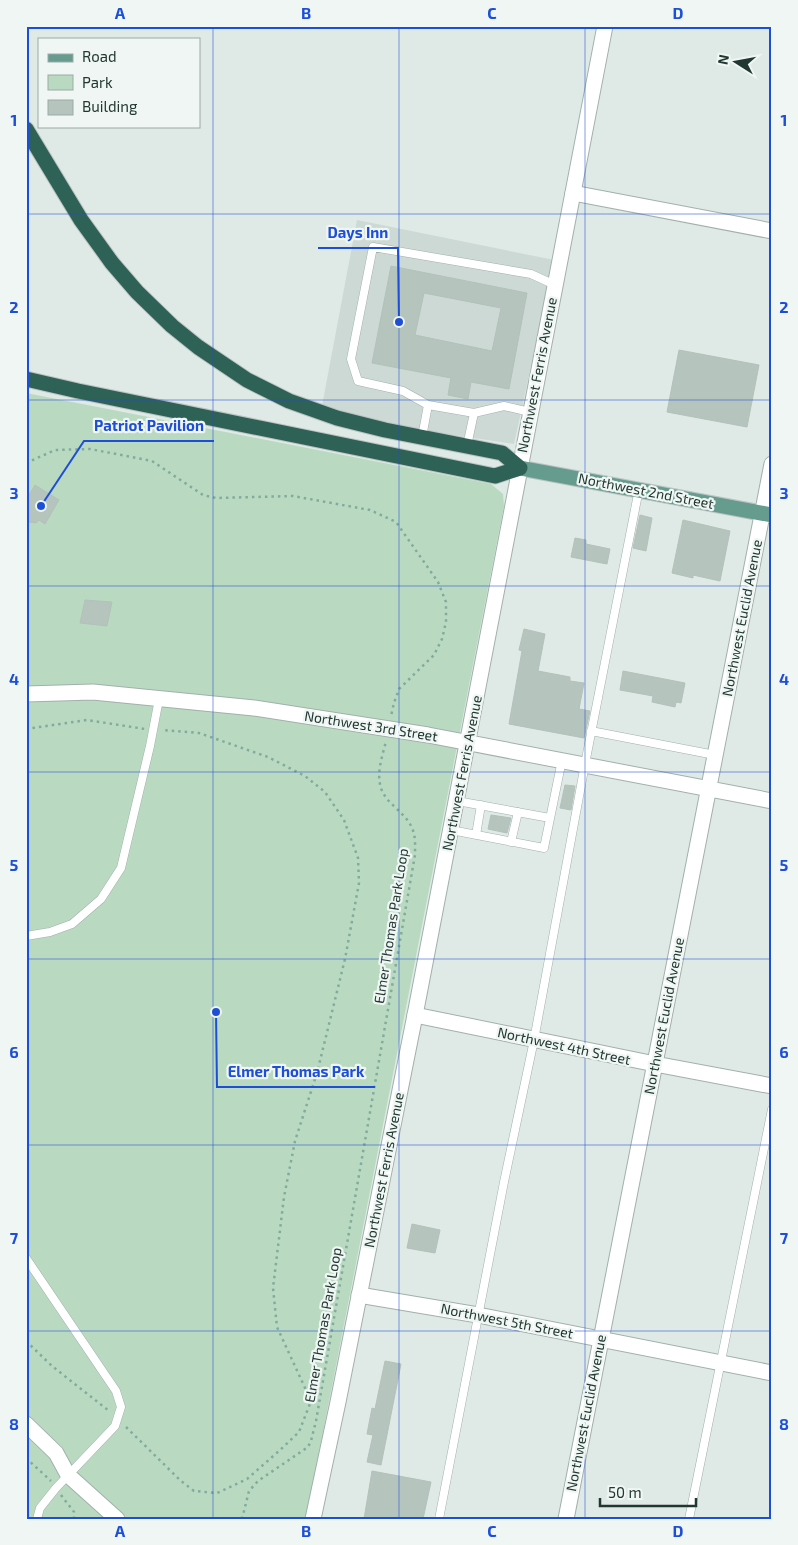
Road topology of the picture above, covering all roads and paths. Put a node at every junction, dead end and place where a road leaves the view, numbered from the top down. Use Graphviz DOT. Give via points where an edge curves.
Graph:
graph roads {
  1 [pos="605,26"];
  2 [pos="26,130"];
  3 [pos="572,193"];
  4 [pos="772,231"];
  5 [pos="555,285"];
  6 [pos="26,379"];
  7 [pos="428,405"];
  8 [pos="530,412"];
  9 [pos="474,414"];
  10 [pos="422,437"];
  11 [pos="467,446"];
  12 [pos="26,463"];
  13 [pos="772,464"];
  14 [pos="520,468"];
  15 [pos="639,489"];
  16 [pos="767,514"];
  17 [pos="26,694"];
  18 [pos="159,699"];
  19 [pos="26,729"];
  20 [pos="388,729"];
  21 [pos="154,730"];
  22 [pos="591,731"];
  23 [pos="468,742"];
  24 [pos="715,755"];
  25 [pos="562,760"];
  26 [pos="585,764"];
  27 [pos="709,789"];
  28 [pos="457,801"];
  29 [pos="772,801"];
  30 [pos="482,805"];
  31 [pos="518,812"];
  32 [pos="550,818"];
  33 [pos="451,830"];
  34 [pos="476,835"];
  35 [pos="511,842"];
  36 [pos="26,936"];
  37 [pos="415,1015"];
  38 [pos="534,1040"];
  39 [pos="655,1064"];
  40 [pos="772,1086"];
  41 [pos="772,1109"];
  42 [pos="27,1261"];
  43 [pos="359,1295"];
  44 [pos="478,1315"];
  45 [pos="600,1339"];
  46 [pos="26,1341"];
  47 [pos="721,1363"];
  48 [pos="772,1373"];
  49 [pos="117,1420"];
  50 [pos="26,1424"];
  51 [pos="68,1475"];
  52 [pos="37,1519"];
  53 [pos="117,1519"];
  54 [pos="242,1519"];
  55 [pos="313,1519"];
  56 [pos="439,1519"];
  57 [pos="566,1519"];
  58 [pos="689,1519"];
  1 -- 3 [label="street, Northwest Ferris Avenue"];
  2 -- 10 [label="highway" via="81,220 112,263 137,292 198,348 247,380 289,402 337,418"];
  3 -- 4 [label="street"];
  3 -- 5 [label="street, Northwest Ferris Avenue"];
  5 -- 7 [label="lane" via="531,274 372,247 351,359 358,381 403,391"];
  5 -- 8 [label="street, Northwest Ferris Avenue"];
  6 -- 14 [label="highway" via="495,476"];
  7 -- 9 [label="lane"];
  7 -- 10 [label="lane"];
  8 -- 9 [label="lane" via="504,406"];
  8 -- 14 [label="street, Northwest Ferris Avenue"];
  9 -- 11 [label="lane"];
  10 -- 11 [label="highway"];
  11 -- 14 [label="highway" via="502,453"];
  12 -- 20 [label="path, Elmer Thomas Park Loop" via="55,450 90,449 152,461 203,495 216,498 293,496 370,510 396,522 438,582 446,602 446,622 434,655 399,689"];
  13 -- 16 [label="street, Northwest Euclid Avenue"];
  14 -- 15 [label="main road, Northwest 2nd Street"];
  14 -- 23 [label="street, Northwest Ferris Avenue"];
  15 -- 16 [label="main road, Northwest 2nd Street"];
  15 -- 22 [label="lane"];
  16 -- 24 [label="street, Northwest Euclid Avenue"];
  17 -- 18 [label="street, Northwest 3rd Street" via="93,692"];
  18 -- 20 [label="street, Northwest 3rd Street" via="254,708"];
  18 -- 21 [label="lane"];
  19 -- 21 [label="path" via="87,720"];
  20 -- 23 [label="street, Northwest 3rd Street"];
  20 -- 54 [label="path, Elmer Thomas Park Loop" via="380,784 385,797 411,826 415,855 316,1422 308,1447 258,1481 249,1491"];
  21 -- 36 [label="lane" via="121,868 101,899 72,924"];
  21 -- 49 [label="path" via="199,733 268,757 305,776 325,792 344,820 358,858 359,883 345,959 317,1073 295,1141 284,1197 273,1288 277,1327 311,1401 299,1432 247,1479 217,1493 194,1491"];
  22 -- 24 [label="lane"];
  22 -- 26 [label="lane"];
  23 -- 25 [label="street, Northwest 3rd Street"];
  23 -- 28 [label="street, Northwest Ferris Avenue"];
  24 -- 27 [label="street, Northwest Euclid Avenue"];
  25 -- 26 [label="street, Northwest 3rd Street"];
  25 -- 32 [label="lane"];
  26 -- 27 [label="street, Northwest 3rd Street"];
  26 -- 38 [label="lane"];
  27 -- 29 [label="street, Northwest 3rd Street"];
  27 -- 39 [label="street, Northwest Euclid Avenue"];
  28 -- 30 [label="lane"];
  28 -- 33 [label="street, Northwest Ferris Avenue"];
  30 -- 31 [label="lane"];
  30 -- 34 [label="lane"];
  31 -- 32 [label="lane"];
  31 -- 35 [label="lane"];
  32 -- 35 [label="lane" via="544,848"];
  33 -- 34 [label="lane"];
  33 -- 37 [label="street, Northwest Ferris Avenue"];
  34 -- 35 [label="lane"];
  37 -- 38 [label="street, Northwest 4th Street"];
  37 -- 43 [label="street, Northwest Ferris Avenue"];
  38 -- 39 [label="street, Northwest 4th Street"];
  38 -- 44 [label="lane"];
  39 -- 40 [label="street, Northwest 4th Street"];
  39 -- 45 [label="street, Northwest Euclid Avenue"];
  41 -- 47 [label="lane"];
  42 -- 49 [label="lane" via="116,1391 121,1407"];
  43 -- 44 [label="street, Northwest 5th Street"];
  43 -- 55 [label="street, Northwest Ferris Avenue"];
  44 -- 45 [label="street, Northwest 5th Street"];
  44 -- 56 [label="lane"];
  45 -- 47 [label="street, Northwest 5th Street"];
  45 -- 57 [label="street, Northwest Euclid Avenue"];
  46 -- 49 [label="path"];
  47 -- 48 [label="street, Northwest 5th Street"];
  47 -- 58 [label="lane"];
  49 -- 51 [label="lane"];
  50 -- 51 [label="street" via="56,1453"];
  51 -- 52 [label="lane" via="40,1508"];
  51 -- 53 [label="street"];
}
